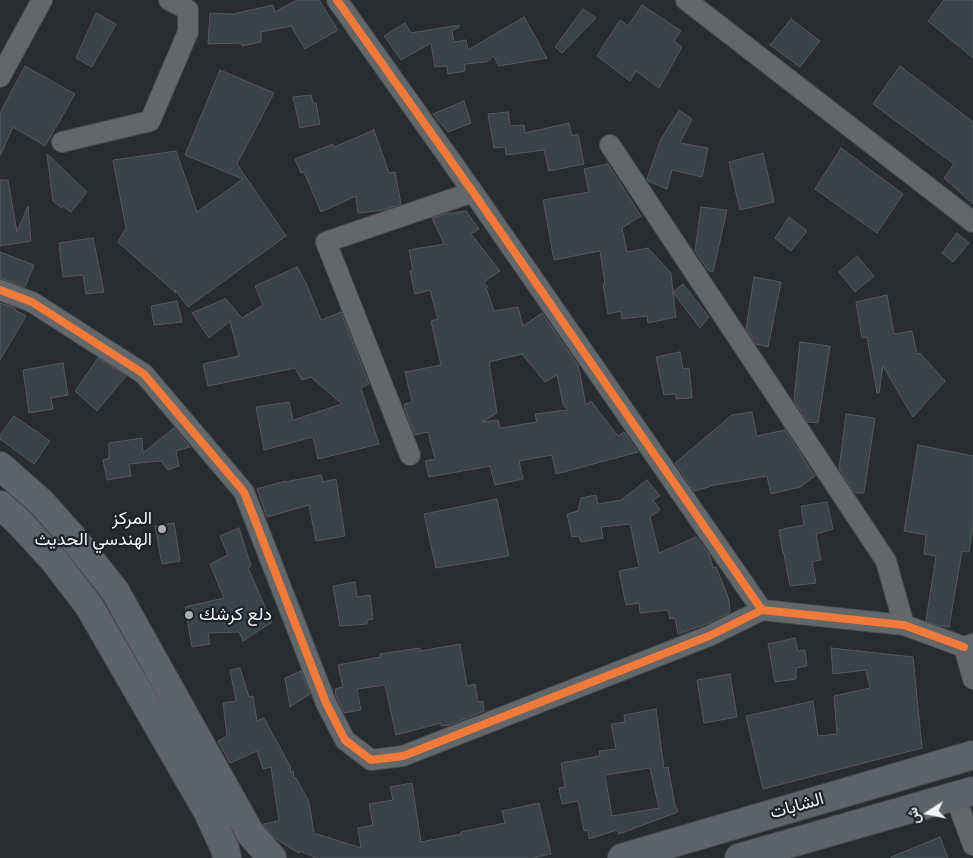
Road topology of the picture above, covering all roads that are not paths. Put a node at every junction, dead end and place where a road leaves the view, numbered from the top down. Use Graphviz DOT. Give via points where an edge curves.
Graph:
graph roads {
  1 [pos="29,0"];
  2 [pos="42,0"];
  3 [pos="169,0"];
  4 [pos="338,0"];
  5 [pos="686,0"];
  6 [pos="0,53"];
  7 [pos="0,76"];
  8 [pos="62,142"];
  9 [pos="610,145"];
  10 [pos="473,192"];
  11 [pos="973,222"];
  12 [pos="0,290"];
  13 [pos="410,455"];
  14 [pos="0,466"];
  15 [pos="0,505"];
  16 [pos="762,610"];
  17 [pos="904,625"];
  18 [pos="968,646"];
  19 [pos="973,679"];
  20 [pos="973,755"];
  21 [pos="964,794"];
  22 [pos="973,845"];
  23 [pos="227,858"];
  24 [pos="272,858"];
  25 [pos="622,858"];
  26 [pos="739,858"];
  1 -- 6 [label="street"];
  2 -- 7 [label="street"];
  3 -- 8 [label="street" via="188,10 188,32 150,120"];
  4 -- 10 [label="street"];
  5 -- 11 [label="street"];
  9 -- 17 [label="street" via="886,561"];
  10 -- 13 [label="street" via="326,242"];
  10 -- 16 [label="street"];
  12 -- 16 [label="street" via="32,302 144,374 244,492 326,703 345,740 371,760 403,756 709,636"];
  14 -- 24 [label="main road" via="41,502 115,592 250,832"];
  15 -- 23 [label="main road" via="52,559 89,606 208,812"];
  16 -- 17 [label="street"];
  17 -- 18 [label="street"];
  18 -- 19 [label="street"];
  20 -- 25 [label="main road, الشابات"];
  21 -- 22 [label="street"];
  21 -- 26 [label="main road, الشابات"];
}
